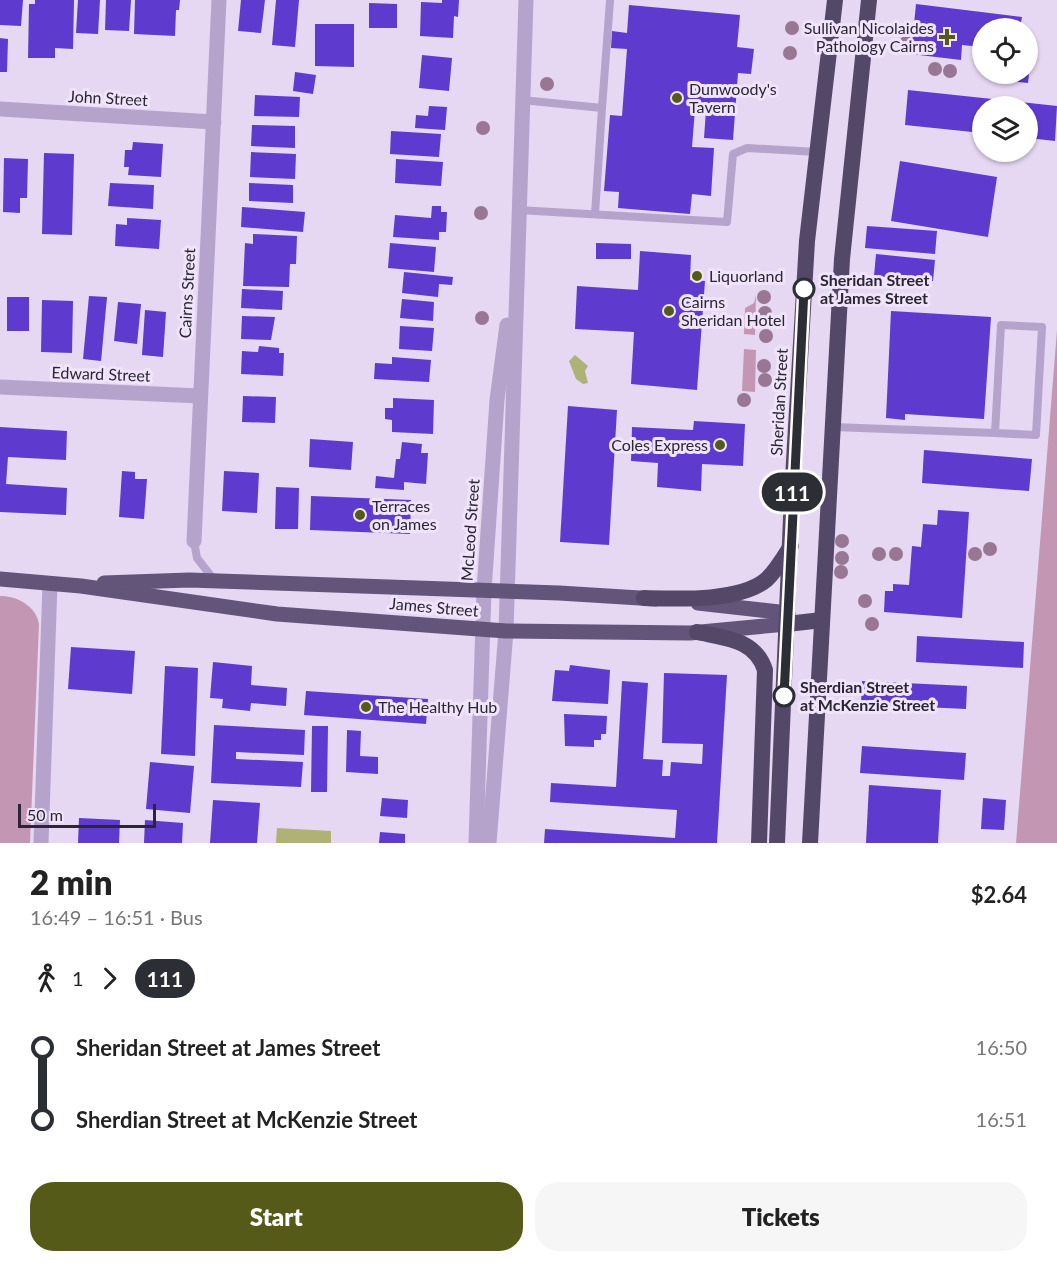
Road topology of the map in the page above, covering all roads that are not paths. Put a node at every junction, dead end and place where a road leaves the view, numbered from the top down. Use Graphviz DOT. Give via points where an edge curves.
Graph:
graph roads {
  1 [pos="219,0"];
  2 [pos="526,0"];
  3 [pos="835,0"];
  4 [pos="869,0"];
  5 [pos="610,1"];
  6 [pos="522,100"];
  7 [pos="602,108"];
  8 [pos="0,109"];
  9 [pos="214,122"];
  10 [pos="817,152"];
  11 [pos="518,210"];
  12 [pos="595,214"];
  13 [pos="516,257"];
  14 [pos="0,387"];
  15 [pos="200,396"];
  16 [pos="833,427"];
  17 [pos="995,434"];
  18 [pos="194,541"];
  19 [pos="791,546"];
  20 [pos="0,579"];
  21 [pos="216,582"];
  22 [pos="50,584"];
  23 [pos="0,585"];
  24 [pos="81,586"];
  25 [pos="484,591"];
  26 [pos="507,592"];
  27 [pos="644,598"];
  28 [pos="788,619"];
  29 [pos="822,620"];
  30 [pos="483,630"];
  31 [pos="506,631"];
  32 [pos="698,632"];
  33 [pos="41,843"];
  34 [pos="476,843"];
  35 [pos="489,843"];
  36 [pos="759,843"];
  37 [pos="777,843"];
  38 [pos="810,843"];
  1 -- 9 [label="street, Cairns Street"];
  2 -- 6 [label="street, McLeod Street"];
  3 -- 10 [label="highway, Sheridan Street"];
  4 -- 16 [label="highway" via="842,259"];
  5 -- 7 [label="lane"];
  6 -- 7 [label="lane"];
  6 -- 11 [label="street, McLeod Street"];
  7 -- 12 [label="lane"];
  8 -- 9 [label="street, John Street"];
  9 -- 15 [label="street, Cairns Street"];
  10 -- 12 [label="lane" via="747,148 733,154 728,222"];
  10 -- 19 [label="highway, Sheridan Street" via="807,241"];
  11 -- 12 [label="lane"];
  11 -- 13 [label="street, McLeod Street"];
  13 -- 25 [label="street, McLeod Street" via="497,400"];
  13 -- 26 [label="street, McLeod Street"];
  14 -- 15 [label="street, Edward Street"];
  15 -- 18 [label="street, Cairns Street"];
  16 -- 17 [label="lane"];
  16 -- 29 [label="highway"];
  17 -- 17 [label="lane" via="1001,326 1042,327 1036,435"];
  18 -- 21 [label="lane, Cairns Street" via="197,558"];
  19 -- 27 [label="highway" via="769,577 756,586 692,599"];
  19 -- 28 [label="highway, Sheridan Street"];
  20 -- 22 [label="main road, James Street"];
  21 -- 24 [label="main road, James Street" via="168,580"];
  21 -- 25 [label="main road, James Street"];
  22 -- 23 [label="main road, James Street"];
  22 -- 24 [label="main road, James Street"];
  22 -- 33 [label="street"];
  24 -- 30 [label="main road, James Street" via="254,611"];
  25 -- 26 [label="main road, James Street"];
  25 -- 30 [label="street, McLeod Street"];
  26 -- 27 [label="main road, James Street"];
  26 -- 31 [label="street, McLeod Street"];
  27 -- 28 [label="main road, James Street"];
  28 -- 29 [label="highway"];
  28 -- 32 [label="main road, James Street"];
  28 -- 37 [label="highway, Sheridan Street"];
  29 -- 38 [label="highway"];
  30 -- 31 [label="main road, James Street"];
  30 -- 34 [label="street, McLeod Street"];
  31 -- 32 [label="main road, James Street"];
  31 -- 35 [label="street, McLeod Street"];
  32 -- 36 [label="highway" via="745,643 765,670"];
}
